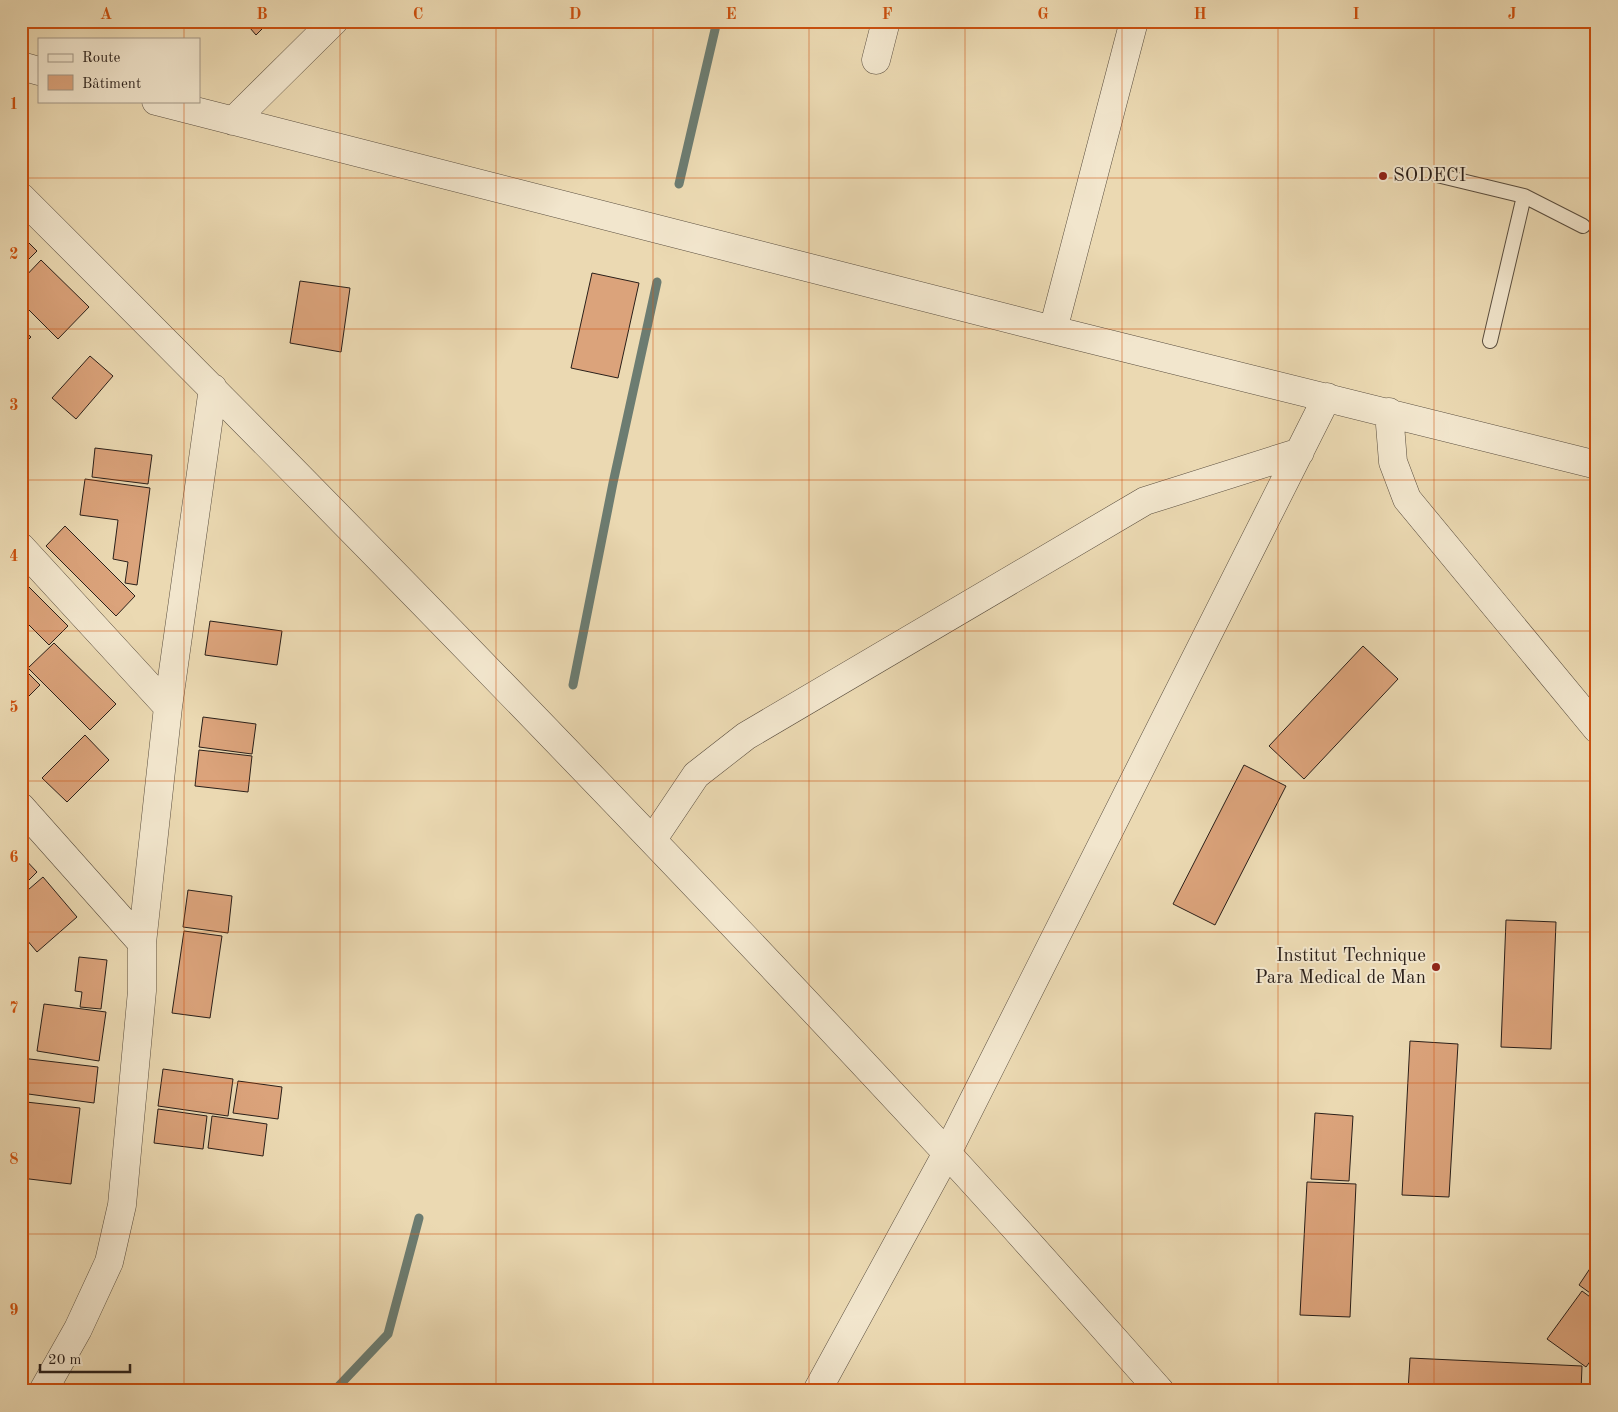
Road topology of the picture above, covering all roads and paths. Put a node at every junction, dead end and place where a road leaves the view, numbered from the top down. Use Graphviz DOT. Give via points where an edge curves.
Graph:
graph roads {
  1 [pos="334,21"];
  2 [pos="886,21"];
  3 [pos="1134,21"];
  4 [pos="876,60"];
  5 [pos="21,66"];
  6 [pos="38,71"];
  7 [pos="160,102"];
  8 [pos="233,121"];
  9 [pos="1436,175"];
  10 [pos="1524,196"];
  11 [pos="21,197"];
  12 [pos="1583,226"];
  13 [pos="1052,330"];
  14 [pos="1490,341"];
  15 [pos="213,388"];
  16 [pos="1328,397"];
  17 [pos="1389,412"];
  18 [pos="1300,452"];
  19 [pos="1597,464"];
  20 [pos="21,547"];
  21 [pos="168,707"];
  22 [pos="1597,729"];
  23 [pos="21,807"];
  24 [pos="653,839"];
  25 [pos="142,943"];
  26 [pos="947,1153"];
  27 [pos="43,1391"];
  28 [pos="817,1391"];
  29 [pos="1160,1391"];
  1 -- 8 [label="street"];
  2 -- 4 [label="street"];
  3 -- 13 [label="street"];
  5 -- 6 [label="street"];
  7 -- 8 [label="street"];
  8 -- 13 [label="street"];
  9 -- 10 [label="lane"];
  10 -- 12 [label="lane"];
  10 -- 14 [label="lane"];
  11 -- 15 [label="street"];
  13 -- 16 [label="street"];
  15 -- 21 [label="street"];
  15 -- 24 [label="street"];
  16 -- 17 [label="street"];
  16 -- 18 [label="street"];
  17 -- 19 [label="street"];
  17 -- 22 [label="street" via="1393,462 1407,499"];
  18 -- 24 [label="street" via="1145,501 746,736 696,775"];
  18 -- 26 [label="street"];
  20 -- 21 [label="street"];
  21 -- 25 [label="street"];
  23 -- 25 [label="street"];
  24 -- 26 [label="street"];
  25 -- 27 [label="street" via="142,991 122,1205 109,1262 78,1329"];
  26 -- 28 [label="street"];
  26 -- 29 [label="street"];
}
